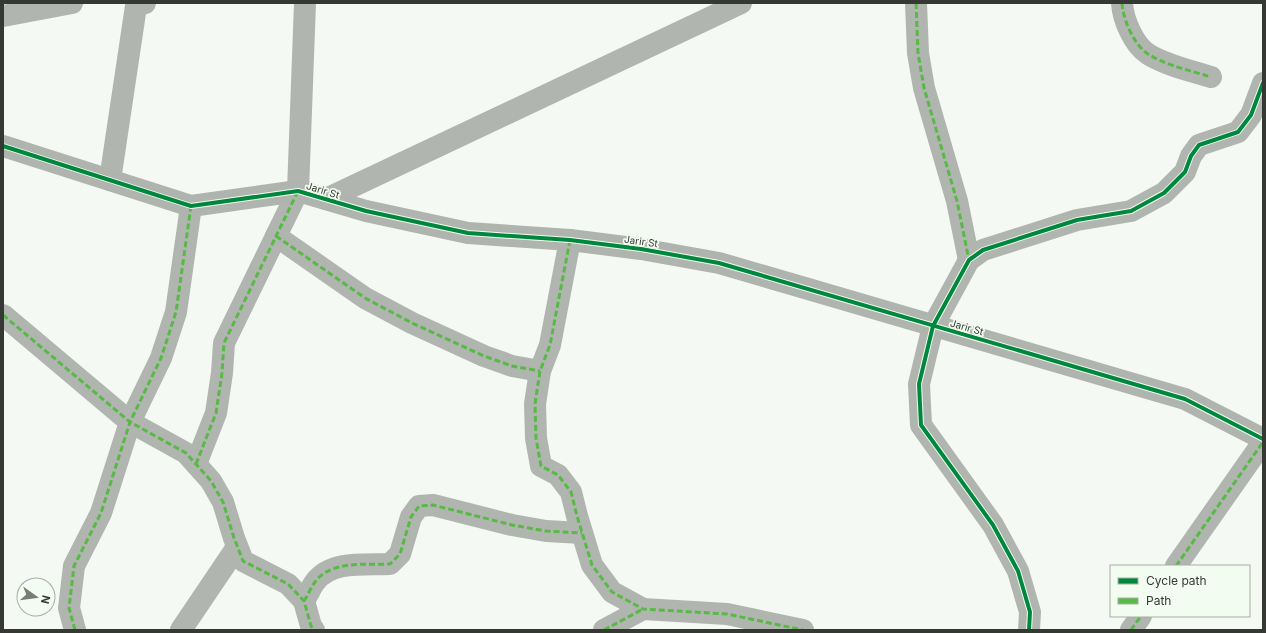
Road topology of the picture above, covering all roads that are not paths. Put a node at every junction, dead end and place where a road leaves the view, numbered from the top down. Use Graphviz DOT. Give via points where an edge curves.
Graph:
graph roads {
  1 [pos="72,3"];
  2 [pos="305,3"];
  3 [pos="741,3"];
  4 [pos="916,3"];
  5 [pos="1122,3"];
  6 [pos="133,4"];
  7 [pos="3,16"];
  8 [pos="1211,77"];
  9 [pos="1263,83"];
  10 [pos="3,146"];
  11 [pos="110,180"];
  12 [pos="298,191"];
  13 [pos="326,199"];
  14 [pos="191,206"];
  15 [pos="276,236"];
  16 [pos="570,240"];
  17 [pos="969,260"];
  18 [pos="3,315"];
  19 [pos="933,326"];
  20 [pos="540,372"];
  21 [pos="130,422"];
  22 [pos="1263,441"];
  23 [pos="196,464"];
  24 [pos="582,533"];
  25 [pos="237,547"];
  26 [pos="1177,565"];
  27 [pos="304,601"];
  28 [pos="643,609"];
  29 [pos="1140,617"];
  30 [pos="311,629"];
  31 [pos="75,630"];
  32 [pos="181,630"];
  33 [pos="604,630"];
  34 [pos="803,630"];
  35 [pos="1029,630"];
  36 [pos="1131,630"];
  1 -- 7 [label="street"];
  2 -- 12 [label="street"];
  3 -- 13 [label="street"];
  4 -- 17 [label="street" via="918,53 924,88 956,201"];
  5 -- 8 [label="street" via="1122,13 1132,37 1148,54"];
  6 -- 11 [label="street"];
  9 -- 17 [label="street" via="1251,115 1238,132 1199,145 1191,156 1185,172 1164,193 1131,211 1077,220 983,250"];
  10 -- 11 [label="street, Jarir St"];
  11 -- 14 [label="street, Jarir St"];
  12 -- 13 [label="street, Jarir St"];
  12 -- 14 [label="street, Jarir St"];
  12 -- 15 [label="street"];
  13 -- 16 [label="street, Jarir St" via="366,211 468,233"];
  14 -- 21 [label="street" via="176,312 161,358"];
  15 -- 20 [label="street" via="365,298 412,323 484,356"];
  15 -- 23 [label="street" via="224,343 216,414"];
  16 -- 19 [label="street, Jarir St" via="719,263"];
  16 -- 20 [label="street" via="550,345"];
  17 -- 19 [label="street"];
  18 -- 21 [label="street"];
  19 -- 22 [label="street, Jarir St" via="1185,399"];
  19 -- 35 [label="street" via="919,384 921,425 997,532 1018,571 1030,612"];
  20 -- 24 [label="street" via="535,411 541,466 558,475 572,492"];
  21 -- 23 [label="street" via="186,453"];
  21 -- 31 [label="street" via="101,513 74,566 69,608"];
  22 -- 26 [label="street"];
  23 -- 25 [label="street" via="211,481 223,502"];
  24 -- 27 [label="street" via="546,531 433,505 420,506 411,517 400,554 390,564 338,566 325,572 315,582"];
  24 -- 28 [label="street" via="592,565 612,592"];
  25 -- 27 [label="street" via="243,560 288,584"];
  25 -- 32 [label="street"];
  27 -- 30 [label="street"];
  28 -- 33 [label="street"];
  28 -- 34 [label="street" via="727,614"];
  29 -- 36 [label="street"];
}
